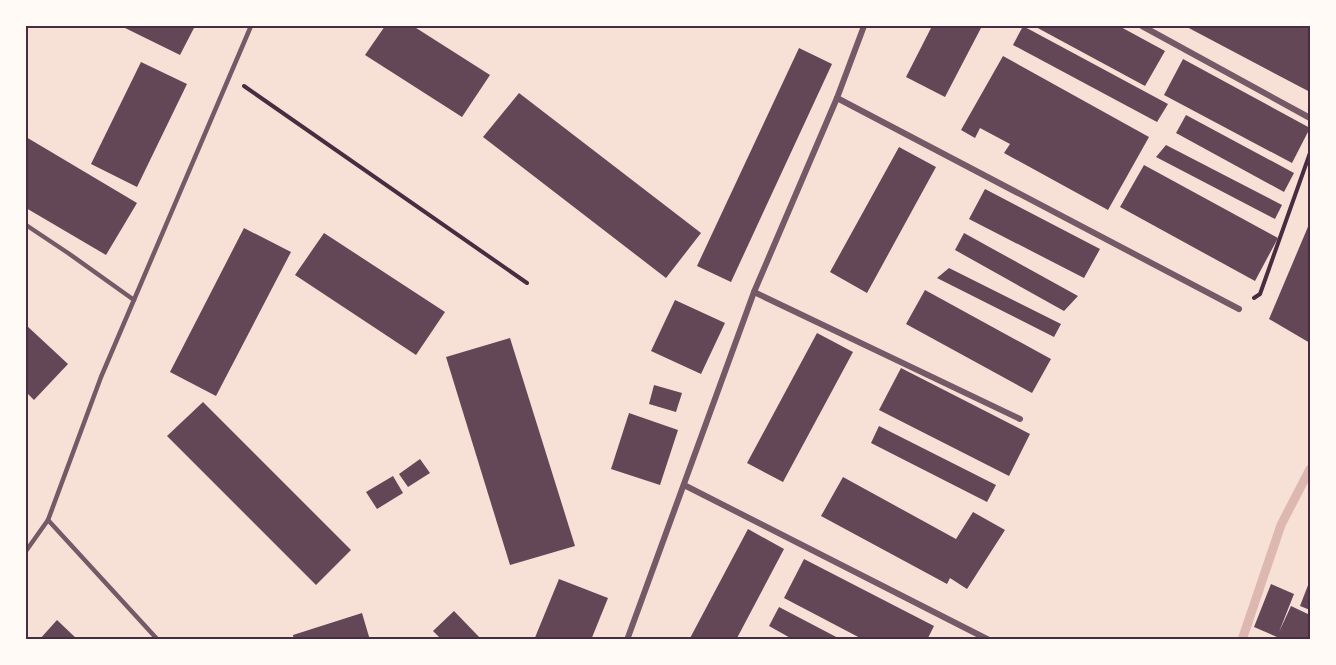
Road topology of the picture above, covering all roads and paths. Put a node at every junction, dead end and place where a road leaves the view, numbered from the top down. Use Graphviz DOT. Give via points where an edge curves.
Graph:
graph roads {
  1 [pos="250,26"];
  2 [pos="864,26"];
  3 [pos="1142,26"];
  4 [pos="228,75"];
  5 [pos="837,98"];
  6 [pos="1311,118"];
  7 [pos="1311,153"];
  8 [pos="26,225"];
  9 [pos="527,283"];
  10 [pos="754,292"];
  11 [pos="134,300"];
  12 [pos="1239,309"];
  13 [pos="1020,419"];
  14 [pos="684,485"];
  15 [pos="48,520"];
  16 [pos="26,551"];
  17 [pos="158,639"];
  18 [pos="627,639"];
  19 [pos="988,639"];
  1 -- 4 [label="lane"];
  2 -- 5 [label="street"];
  3 -- 6 [label="street"];
  4 -- 9 [label="path"];
  4 -- 11 [label="lane"];
  5 -- 10 [label="street"];
  5 -- 12 [label="street"];
  7 -- 12 [label="path" via="1260,294"];
  8 -- 11 [label="lane"];
  10 -- 13 [label="street"];
  10 -- 14 [label="street"];
  11 -- 15 [label="lane"];
  14 -- 18 [label="street"];
  14 -- 19 [label="street"];
  15 -- 16 [label="lane"];
  15 -- 17 [label="lane"];
}
